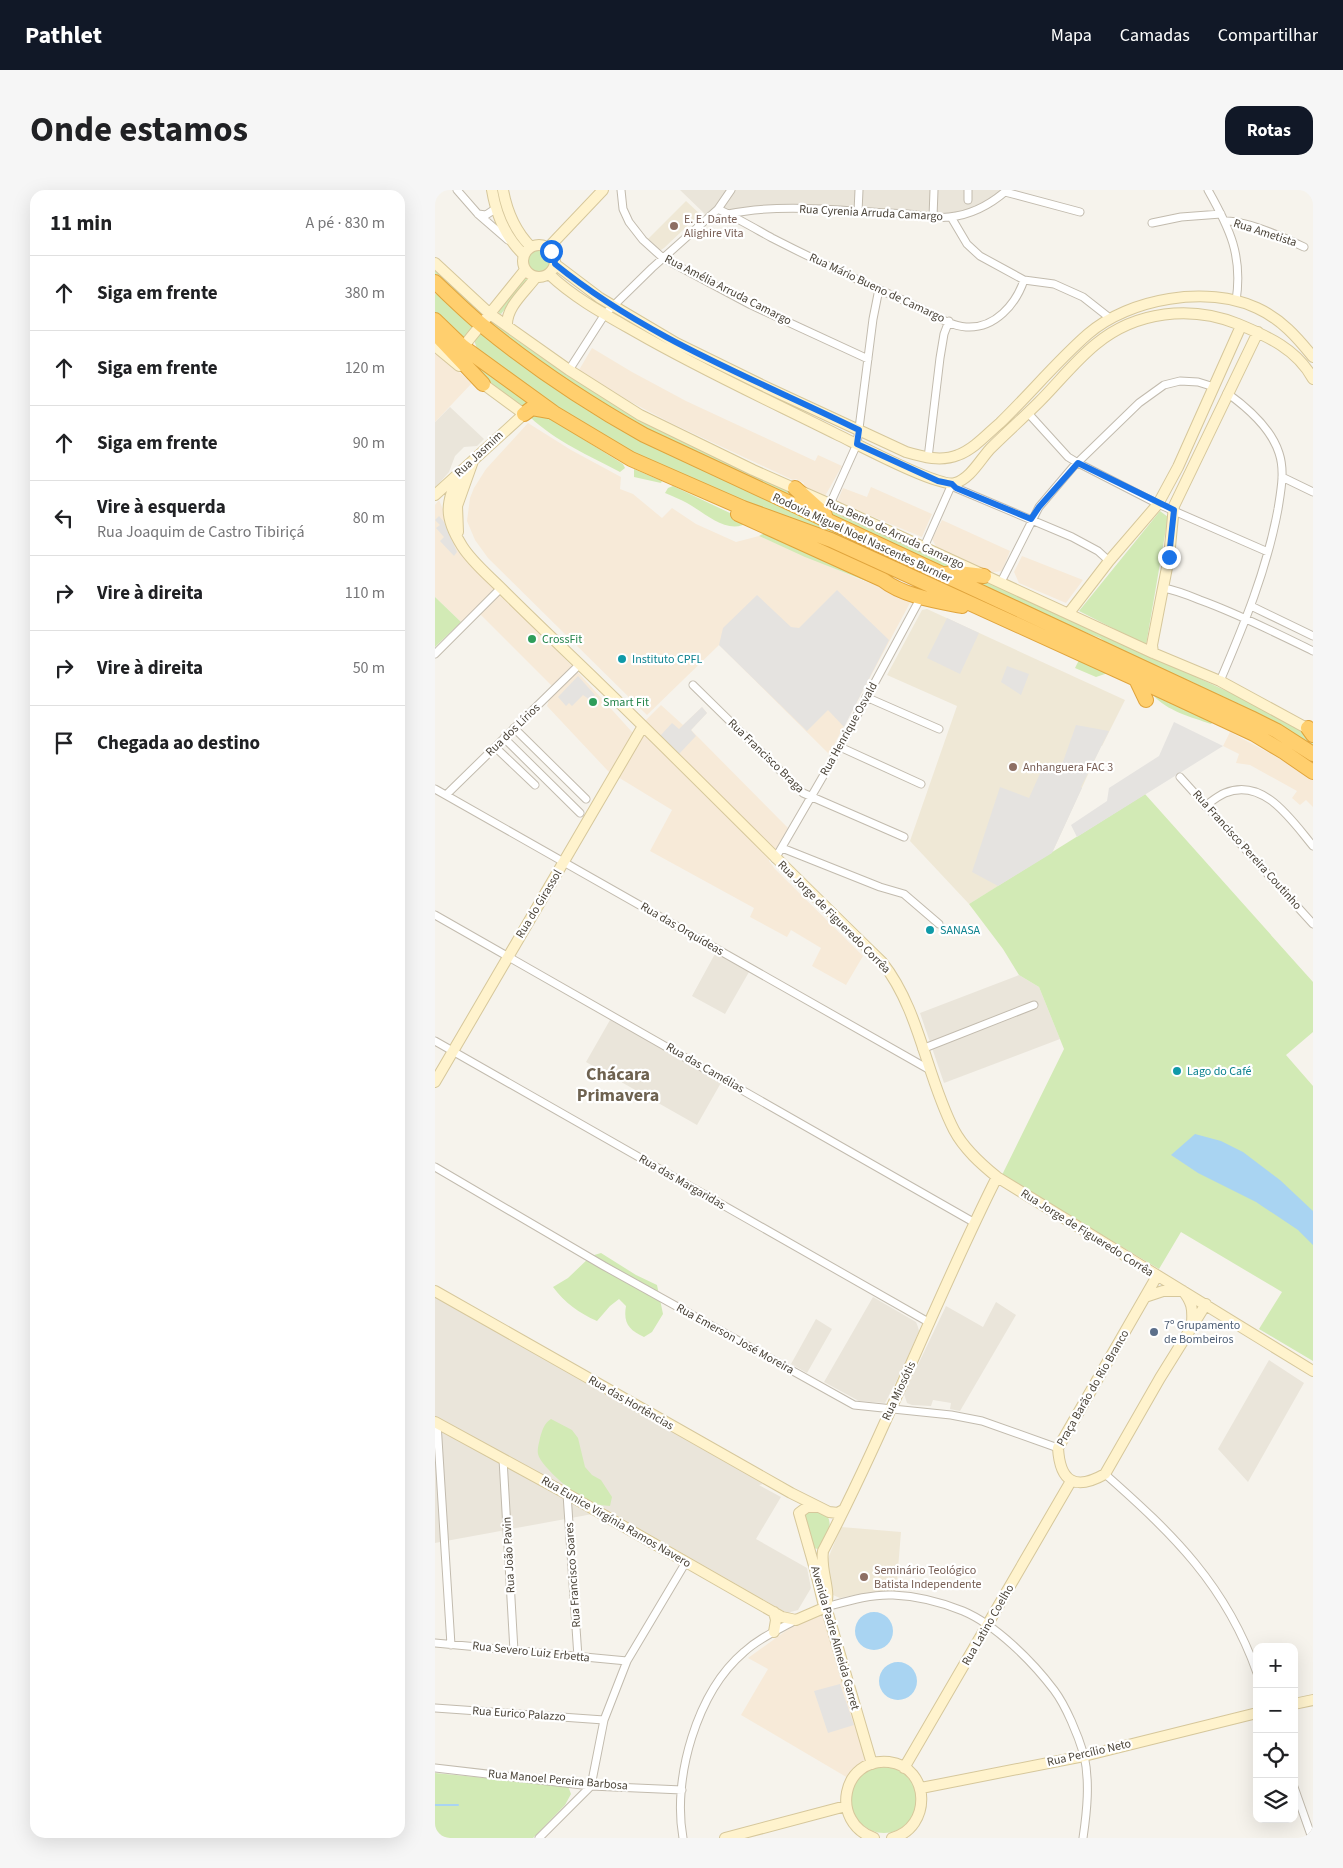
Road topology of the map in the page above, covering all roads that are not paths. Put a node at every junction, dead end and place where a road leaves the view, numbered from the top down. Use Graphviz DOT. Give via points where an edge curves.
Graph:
graph roads {
  1 [pos="457,190"];
  2 [pos="603,190"];
  3 [pos="621,190"];
  4 [pos="731,190"];
  5 [pos="859,190"];
  6 [pos="934,190"];
  7 [pos="968,190"];
  8 [pos="1208,190"];
  9 [pos="497,191"];
  10 [pos="1006,191"];
  11 [pos="968,200"];
  12 [pos="495,209"];
  13 [pos="718,209"];
  14 [pos="858,212"];
  15 [pos="1080,212"];
  16 [pos="478,214"];
  17 [pos="728,214"];
  18 [pos="933,216"];
  19 [pos="951,217"];
  20 [pos="1223,218"];
  21 [pos="1152,223"];
  22 [pos="515,246"];
  23 [pos="1304,247"];
  24 [pos="548,248"];
  25 [pos="528,251"];
  26 [pos="663,258"];
  27 [pos="435,263"];
  28 [pos="555,264"];
  29 [pos="525,270"];
  30 [pos="549,274"];
  31 [pos="536,277"];
  32 [pos="1024,280"];
  33 [pos="435,282"];
  34 [pos="879,289"];
  35 [pos="435,290"];
  36 [pos="1188,297"];
  37 [pos="1236,301"];
  38 [pos="612,306"];
  39 [pos="464,309"];
  40 [pos="605,314"];
  41 [pos="1187,314"];
  42 [pos="1111,319"];
  43 [pos="435,320"];
  44 [pos="486,320"];
  45 [pos="949,322"];
  46 [pos="507,326"];
  47 [pos="1241,326"];
  48 [pos="1291,331"];
  49 [pos="1257,332"];
  50 [pos="435,333"];
  51 [pos="1281,344"];
  52 [pos="435,346"];
  53 [pos="463,348"];
  54 [pos="1313,357"];
  55 [pos="868,358"];
  56 [pos="569,370"];
  57 [pos="1313,379"];
  58 [pos="483,384"];
  59 [pos="1214,387"];
  60 [pos="1227,393"];
  61 [pos="511,405"];
  62 [pos="554,413"];
  63 [pos="1028,413"];
  64 [pos="524,414"];
  65 [pos="507,427"];
  66 [pos="859,430"];
  67 [pos="857,444"];
  68 [pos="963,453"];
  69 [pos="932,458"];
  70 [pos="474,459"];
  71 [pos="1078,463"];
  72 [pos="460,472"];
  73 [pos="968,475"];
  74 [pos="669,476"];
  75 [pos="928,476"];
  76 [pos="1282,477"];
  77 [pos="952,484"];
  78 [pos="795,488"];
  79 [pos="1313,492"];
  80 [pos="437,493"];
  81 [pos="970,493"];
  82 [pos="455,497"];
  83 [pos="830,504"];
  84 [pos="1159,504"];
  85 [pos="1174,510"];
  86 [pos="1031,519"];
  87 [pos="835,523"];
  88 [pos="924,547"];
  89 [pos="890,550"];
  90 [pos="1268,552"];
  91 [pos="1109,561"];
  92 [pos="898,571"];
  93 [pos="942,574"];
  94 [pos="984,576"];
  95 [pos="883,580"];
  96 [pos="1001,582"];
  97 [pos="501,588"];
  98 [pos="1163,588"];
  99 [pos="921,597"];
  100 [pos="1251,606"];
  101 [pos="986,612"];
  102 [pos="1069,613"];
  103 [pos="1247,619"];
  104 [pos="1313,636"];
  105 [pos="1313,651"];
  106 [pos="1153,652"];
  107 [pos="435,654"];
  108 [pos="579,664"];
  109 [pos="1136,679"];
  110 [pos="1220,681"];
  111 [pos="693,685"];
  112 [pos="866,697"];
  113 [pos="1146,700"];
  114 [pos="643,726"];
  115 [pos="514,728"];
  116 [pos="939,729"];
  117 [pos="1311,732"];
  118 [pos="504,738"];
  119 [pos="495,746"];
  120 [pos="840,747"];
  121 [pos="1313,754"];
  122 [pos="1313,772"];
  123 [pos="1180,777"];
  124 [pos="921,784"];
  125 [pos="535,785"];
  126 [pos="435,789"];
  127 [pos="446,796"];
  128 [pos="811,797"];
  129 [pos="586,799"];
  130 [pos="1205,806"];
  131 [pos="580,813"];
  132 [pos="904,837"];
  133 [pos="1313,846"];
  134 [pos="782,848"];
  135 [pos="775,859"];
  136 [pos="563,862"];
  137 [pos="435,915"];
  138 [pos="939,924"];
  139 [pos="1313,924"];
  140 [pos="507,956"];
  141 [pos="1034,1005"];
  142 [pos="435,1041"];
  143 [pos="922,1049"];
  144 [pos="453,1051"];
  145 [pos="930,1070"];
  146 [pos="435,1082"];
  147 [pos="435,1166"];
  148 [pos="997,1177"];
  149 [pos="975,1222"];
  150 [pos="1157,1276"];
  151 [pos="435,1291"];
  152 [pos="1183,1291"];
  153 [pos="1145,1297"];
  154 [pos="1206,1304"];
  155 [pos="930,1323"];
  156 [pos="1192,1325"];
  157 [pos="1313,1371"];
  158 [pos="891,1408"];
  159 [pos="436,1423"];
  160 [pos="1058,1448"];
  161 [pos="503,1459"];
  162 [pos="1105,1474"];
  163 [pos="1071,1481"];
  164 [pos="567,1494"];
  165 [pos="818,1507"];
  166 [pos="843,1510"];
  167 [pos="829,1512"];
  168 [pos="833,1532"];
  169 [pos="808,1548"];
  170 [pos="823,1551"];
  171 [pos="686,1562"];
  172 [pos="826,1607"];
  173 [pos="774,1612"];
  174 [pos="797,1620"];
  175 [pos="987,1625"];
  176 [pos="775,1632"];
  177 [pos="435,1643"];
  178 [pos="451,1644"];
  179 [pos="514,1651"];
  180 [pos="578,1657"];
  181 [pos="627,1662"];
  182 [pos="1253,1662"];
  183 [pos="1313,1700"];
  184 [pos="1298,1703"];
  185 [pos="435,1708"];
  186 [pos="1253,1714"];
  187 [pos="604,1720"];
  188 [pos="1084,1756"];
  189 [pos="872,1764"];
  190 [pos="435,1768"];
  191 [pos="904,1768"];
  192 [pos="591,1786"];
  193 [pos="921,1788"];
  194 [pos="682,1790"];
  195 [pos="1298,1798"];
  196 [pos="846,1806"];
  197 [pos="540,1837"];
  198 [pos="869,1837"];
  199 [pos="683,1838"];
  200 [pos="725,1838"];
  201 [pos="893,1838"];
  202 [pos="1083,1838"];
  203 [pos="1312,1838"];
  1 -- 16 [label="street"];
  2 -- 24 [label="street"];
  3 -- 26 [label="street, Rua Amélia Arruda Camargo" via="623,209 629,222"];
  4 -- 13 [label="street"];
  5 -- 14 [label="street"];
  6 -- 18 [label="street"];
  7 -- 11 [label="street"];
  8 -- 20 [label="street"];
  9 -- 12 [label="street"];
  9 -- 25 [label="street"];
  10 -- 15 [label="street"];
  10 -- 19 [label="street, Rua Cyrenia Arruda Camargo" via="979,209"];
  12 -- 16 [label="street" via="486,215"];
  12 -- 22 [label="street"];
  13 -- 17 [label="street, Rua Mário Bueno de Camargo"];
  13 -- 26 [label="street"];
  14 -- 17 [label="street, Rua Cyrenia Arruda Camargo" via="790,208"];
  14 -- 18 [label="street, Rua Cyrenia Arruda Camargo"];
  16 -- 22 [label="street"];
  17 -- 34 [label="street, Rua Mário Bueno de Camargo"];
  18 -- 19 [label="street, Rua Cyrenia Arruda Camargo"];
  19 -- 32 [label="street" via="967,244 981,256"];
  20 -- 21 [label="street, Rua Ametista" via="1181,216"];
  20 -- 23 [label="street, Rua Ametista"];
  20 -- 37 [label="street" via="1231,234 1239,268"];
  22 -- 25 [label="street"];
  24 -- 25 [label="street" via="543,245"];
  24 -- 28 [label="street" via="554,255"];
  25 -- 29 [label="street" via="523,260"];
  26 -- 38 [label="street"];
  26 -- 55 [label="street, Rua Amélia Arruda Camargo" via="751,305"];
  27 -- 44 [label="street, Rua Bento de Arruda Camargo"];
  28 -- 30 [label="street"];
  28 -- 38 [label="street"];
  29 -- 31 [label="street"];
  29 -- 44 [label="street"];
  30 -- 31 [label="street"];
  30 -- 40 [label="street"];
  31 -- 46 [label="street" via="509,312"];
  32 -- 42 [label="street" via="1054,284 1076,294"];
  32 -- 45 [label="street, Rua Mário Bueno de Camargo" via="1017,299 994,319 980,326 965,327"];
  33 -- 39 [label="highway, Rodovia Miguel Noel Nascentes Burnier"];
  34 -- 45 [label="street, Rua Mário Bueno de Camargo"];
  34 -- 55 [label="street"];
  35 -- 39 [label="highway"];
  36 -- 37 [label="street"];
  36 -- 41 [label="street"];
  36 -- 42 [label="street" via="1132,309"];
  37 -- 48 [label="street" via="1273,317"];
  38 -- 40 [label="street"];
  38 -- 66 [label="street" via="699,355"];
  39 -- 44 [label="highway, Rodovia Miguel Noel Nascentes Burnier"];
  40 -- 56 [label="street"];
  40 -- 67 [label="street" via="702,369"];
  41 -- 47 [label="street" via="1221,317"];
  41 -- 63 [label="street" via="1159,315 1136,321 1104,339"];
  42 -- 68 [label="street" via="1090,332 982,440"];
  43 -- 53 [label="highway, Rodovia Miguel Noel Nascentes Burnier"];
  44 -- 46 [label="street, Rua Bento de Arruda Camargo"];
  44 -- 53 [label="street"];
  44 -- 87 [label="highway, Rodovia Miguel Noel Nascentes Burnier" via="547,375 604,413 644,435"];
  45 -- 69 [label="street" via="940,358"];
  46 -- 56 [label="street, Rua Bento de Arruda Camargo"];
  47 -- 49 [label="street"];
  47 -- 59 [label="street"];
  48 -- 51 [label="street"];
  48 -- 54 [label="street"];
  49 -- 51 [label="street"];
  49 -- 60 [label="street"];
  50 -- 58 [label="highway"];
  51 -- 57 [label="street"];
  52 -- 58 [label="street"];
  53 -- 62 [label="highway, Rodovia Miguel Noel Nascentes Burnier"];
  55 -- 66 [label="street"];
  56 -- 78 [label="street, Rua Bento de Arruda Camargo" via="655,422"];
  58 -- 61 [label="street"];
  59 -- 71 [label="street" via="1180,381 1165,385 1139,403"];
  59 -- 84 [label="street"];
  60 -- 76 [label="street" via="1267,429 1279,451"];
  60 -- 85 [label="street"];
  61 -- 64 [label="street"];
  61 -- 65 [label="street" via="513,415"];
  62 -- 64 [label="highway" via="532,408"];
  62 -- 74 [label="highway, Rodovia Miguel Noel Nascentes Burnier" via="631,459"];
  63 -- 71 [label="street"];
  63 -- 73 [label="street"];
  64 -- 65 [label="street, Rua Jasmim"];
  65 -- 70 [label="street, Rua Jasmim"];
  66 -- 67 [label="street"];
  66 -- 69 [label="street" via="906,452"];
  67 -- 75 [label="street"];
  67 -- 83 [label="street"];
  68 -- 69 [label="street"];
  68 -- 73 [label="street" via="969,460"];
  69 -- 75 [label="street" via="926,468"];
  70 -- 72 [label="street, Rua Jasmim"];
  70 -- 82 [label="street, Rua Jorge de Figueredo Corrêa"];
  71 -- 84 [label="street"];
  71 -- 86 [label="street"];
  72 -- 80 [label="street, Rua Jasmim"];
  72 -- 82 [label="street, Rua Jorge de Figueredo Corrêa"];
  73 -- 77 [label="street"];
  73 -- 81 [label="street" via="966,489"];
  74 -- 92 [label="highway, Rodovia Miguel Noel Nascentes Burnier" via="743,508 831,540"];
  74 -- 95 [label="highway" via="671,483"];
  75 -- 77 [label="street"];
  76 -- 79 [label="street"];
  76 -- 90 [label="street"];
  77 -- 81 [label="street"];
  77 -- 88 [label="street"];
  78 -- 83 [label="street, Rua Bento de Arruda Camargo"];
  78 -- 87 [label="highway"];
  80 -- 82 [label="street"];
  81 -- 86 [label="street"];
  82 -- 97 [label="street, Rua Jorge de Figueredo Corrêa" via="449,516 458,538 469,556"];
  83 -- 88 [label="street, Rua Bento de Arruda Camargo"];
  84 -- 85 [label="street"];
  84 -- 91 [label="street"];
  85 -- 90 [label="street"];
  85 -- 98 [label="street"];
  86 -- 91 [label="street" via="1072,537"];
  86 -- 96 [label="street"];
  87 -- 89 [label="highway, Rodovia Miguel Noel Nascentes Burnier"];
  88 -- 94 [label="street, Rua Bento de Arruda Camargo"];
  89 -- 92 [label="highway" via="896,557"];
  89 -- 93 [label="highway, Rodovia Miguel Noel Nascentes Burnier"];
  90 -- 100 [label="street"];
  91 -- 102 [label="street"];
  92 -- 95 [label="highway" via="889,580"];
  92 -- 101 [label="highway, Rodovia Miguel Noel Nascentes Burnier"];
  93 -- 94 [label="highway"];
  93 -- 121 [label="highway, Rodovia Miguel Noel Nascentes Burnier" via="1251,718"];
  94 -- 96 [label="street, Rua Bento de Arruda Camargo"];
  95 -- 99 [label="highway" via="890,586"];
  96 -- 102 [label="street, Rua Bento de Arruda Camargo"];
  97 -- 107 [label="street"];
  97 -- 108 [label="street, Rua Jorge de Figueredo Corrêa"];
  98 -- 103 [label="street"];
  98 -- 106 [label="street"];
  99 -- 101 [label="highway"];
  99 -- 112 [label="street, Rua Henrique Osvald"];
  100 -- 103 [label="street"];
  100 -- 104 [label="street"];
  101 -- 109 [label="highway, Rodovia Miguel Noel Nascentes Burnier"];
  102 -- 106 [label="street, Rua Bento de Arruda Camargo"];
  103 -- 105 [label="street"];
  103 -- 110 [label="street"];
  106 -- 110 [label="street, Rua Bento de Arruda Camargo"];
  108 -- 114 [label="street, Rua Jorge de Figueredo Corrêa"];
  108 -- 115 [label="street, Rua dos Lírios"];
  109 -- 113 [label="highway"];
  109 -- 122 [label="highway, Rodovia Miguel Noel Nascentes Burnier" via="1254,734"];
  110 -- 117 [label="street, Rua Bento de Arruda Camargo"];
  111 -- 128 [label="street, Rua Francisco Braga" via="803,793"];
  112 -- 116 [label="street"];
  112 -- 120 [label="street, Rua Henrique Osvald"];
  114 -- 135 [label="street, Rua Jorge de Figueredo Corrêa"];
  114 -- 136 [label="street, Rua do Girassol"];
  115 -- 118 [label="street, Rua dos Lírios"];
  115 -- 129 [label="street"];
  118 -- 119 [label="street, Rua dos Lírios"];
  118 -- 131 [label="street"];
  119 -- 125 [label="street"];
  119 -- 127 [label="street, Rua dos Lírios"];
  120 -- 124 [label="street"];
  120 -- 128 [label="street, Rua Henrique Osvald"];
  123 -- 130 [label="street, Rua Francisco Pereira Coutinho"];
  126 -- 127 [label="street, Rua das Orquídeas"];
  127 -- 136 [label="street, Rua das Orquídeas"];
  128 -- 132 [label="street, Rua Francisco Braga"];
  128 -- 134 [label="street, Rua Henrique Osvald"];
  130 -- 133 [label="street" via="1235,790 1256,793 1277,804"];
  130 -- 139 [label="street, Rua Francisco Pereira Coutinho"];
  134 -- 135 [label="street, Rua Henrique Osvald"];
  134 -- 138 [label="street" via="905,894"];
  135 -- 143 [label="street, Rua Jorge de Figueredo Corrêa" via="895,978"];
  136 -- 140 [label="street, Rua do Girassol"];
  136 -- 145 [label="street, Rua das Orquídeas"];
  137 -- 140 [label="street, Rua das Camélias"];
  140 -- 144 [label="street, Rua do Girassol"];
  140 -- 149 [label="street, Rua das Camélias"];
  141 -- 143 [label="street"];
  142 -- 144 [label="street, Rua das Margaridas"];
  143 -- 145 [label="street, Rua Jorge de Figueredo Corrêa"];
  144 -- 146 [label="street, Rua do Girassol"];
  144 -- 155 [label="street, Rua das Margaridas"];
  145 -- 148 [label="street, Rua Jorge de Figueredo Corrêa" via="954,1130 981,1165"];
  147 -- 158 [label="street, Rua Emerson José Moreira" via="604,1266 855,1405"];
  148 -- 149 [label="street, Rua Miosótis"];
  148 -- 150 [label="street, Rua Jorge de Figueredo Corrêa"];
  149 -- 155 [label="street, Rua Miosótis"];
  150 -- 152 [label="street, Rua Jorge de Figueredo Corrêa"];
  150 -- 153 [label="street, Praça Barão do Rio Branco"];
  151 -- 165 [label="street, Rua das Hortências"];
  152 -- 153 [label="street" via="1163,1291"];
  152 -- 154 [label="street, Rua Jorge de Figueredo Corrêa"];
  152 -- 156 [label="street" via="1192,1306"];
  153 -- 160 [label="street, Praça Barão do Rio Branco"];
  154 -- 156 [label="street"];
  154 -- 157 [label="street, Rua Jorge de Figueredo Corrêa"];
  155 -- 158 [label="street, Rua Miosótis"];
  156 -- 162 [label="street"];
  158 -- 160 [label="street, Rua Emerson José Moreira" via="982,1421"];
  158 -- 166 [label="street, Rua Miosótis"];
  159 -- 161 [label="street, Rua Eunice Virgínia Ramos Navero"];
  159 -- 178 [label="street"];
  160 -- 163 [label="street, Praça Barão do Rio Branco" via="1062,1472"];
  161 -- 164 [label="street, Rua Eunice Virgínia Ramos Navero"];
  161 -- 179 [label="street, Rua João Pavin"];
  162 -- 163 [label="street" via="1095,1480"];
  162 -- 182 [label="street" via="1192,1557 1234,1619"];
  163 -- 175 [label="street, Rua Latino Coelho"];
  164 -- 171 [label="street, Rua Eunice Virgínia Ramos Navero"];
  164 -- 180 [label="street, Rua Francisco Soares"];
  165 -- 167 [label="street, Rua das Hortências"];
  165 -- 169 [label="street, Avenida Padre Almeida Garret" via="799,1513"];
  166 -- 167 [label="street"];
  166 -- 168 [label="street, Rua Miosótis"];
  167 -- 168 [label="street"];
  168 -- 170 [label="street, Rua Miosótis"];
  169 -- 170 [label="street"];
  169 -- 172 [label="street, Avenida Padre Almeida Garret"];
  170 -- 172 [label="street" via="821,1561 829,1597"];
  171 -- 173 [label="street, Rua Eunice Virgínia Ramos Navero"];
  171 -- 181 [label="street"];
  172 -- 174 [label="street"];
  172 -- 175 [label="street" via="867,1597 892,1595 943,1604"];
  172 -- 189 [label="street, Avenida Padre Almeida Garret"];
  173 -- 174 [label="street, Rua Eunice Virgínia Ramos Navero"];
  173 -- 176 [label="street"];
  174 -- 176 [label="street"];
  175 -- 188 [label="street" via="1020,1652 1054,1691 1073,1725"];
  175 -- 191 [label="street, Rua Latino Coelho"];
  176 -- 194 [label="street" via="743,1652 712,1689 689,1748"];
  177 -- 178 [label="street, Rua Severo Luiz Erbetta"];
  178 -- 179 [label="street, Rua Severo Luiz Erbetta"];
  179 -- 180 [label="street, Rua Severo Luiz Erbetta"];
  180 -- 181 [label="street, Rua Severo Luiz Erbetta"];
  181 -- 187 [label="street"];
  183 -- 184 [label="street"];
  185 -- 187 [label="street, Rua Eurico Palazzo"];
  186 -- 188 [label="street, Rua Percílio Neto"];
  187 -- 192 [label="street"];
  188 -- 193 [label="street, Rua Percílio Neto"];
  188 -- 202 [label="street" via="1087,1808"];
  189 -- 191 [label="street" via="889,1762"];
  189 -- 196 [label="street" via="851,1780"];
  190 -- 192 [label="street, Rua Manoel Pereira Barbosa"];
  191 -- 193 [label="street"];
  192 -- 194 [label="street, Rua Manoel Pereira Barbosa"];
  192 -- 197 [label="street"];
  193 -- 201 [label="street" via="919,1817 907,1832"];
  194 -- 199 [label="street"];
  195 -- 203 [label="street"];
  196 -- 198 [label="street" via="855,1826"];
  196 -- 200 [label="street"];
}
